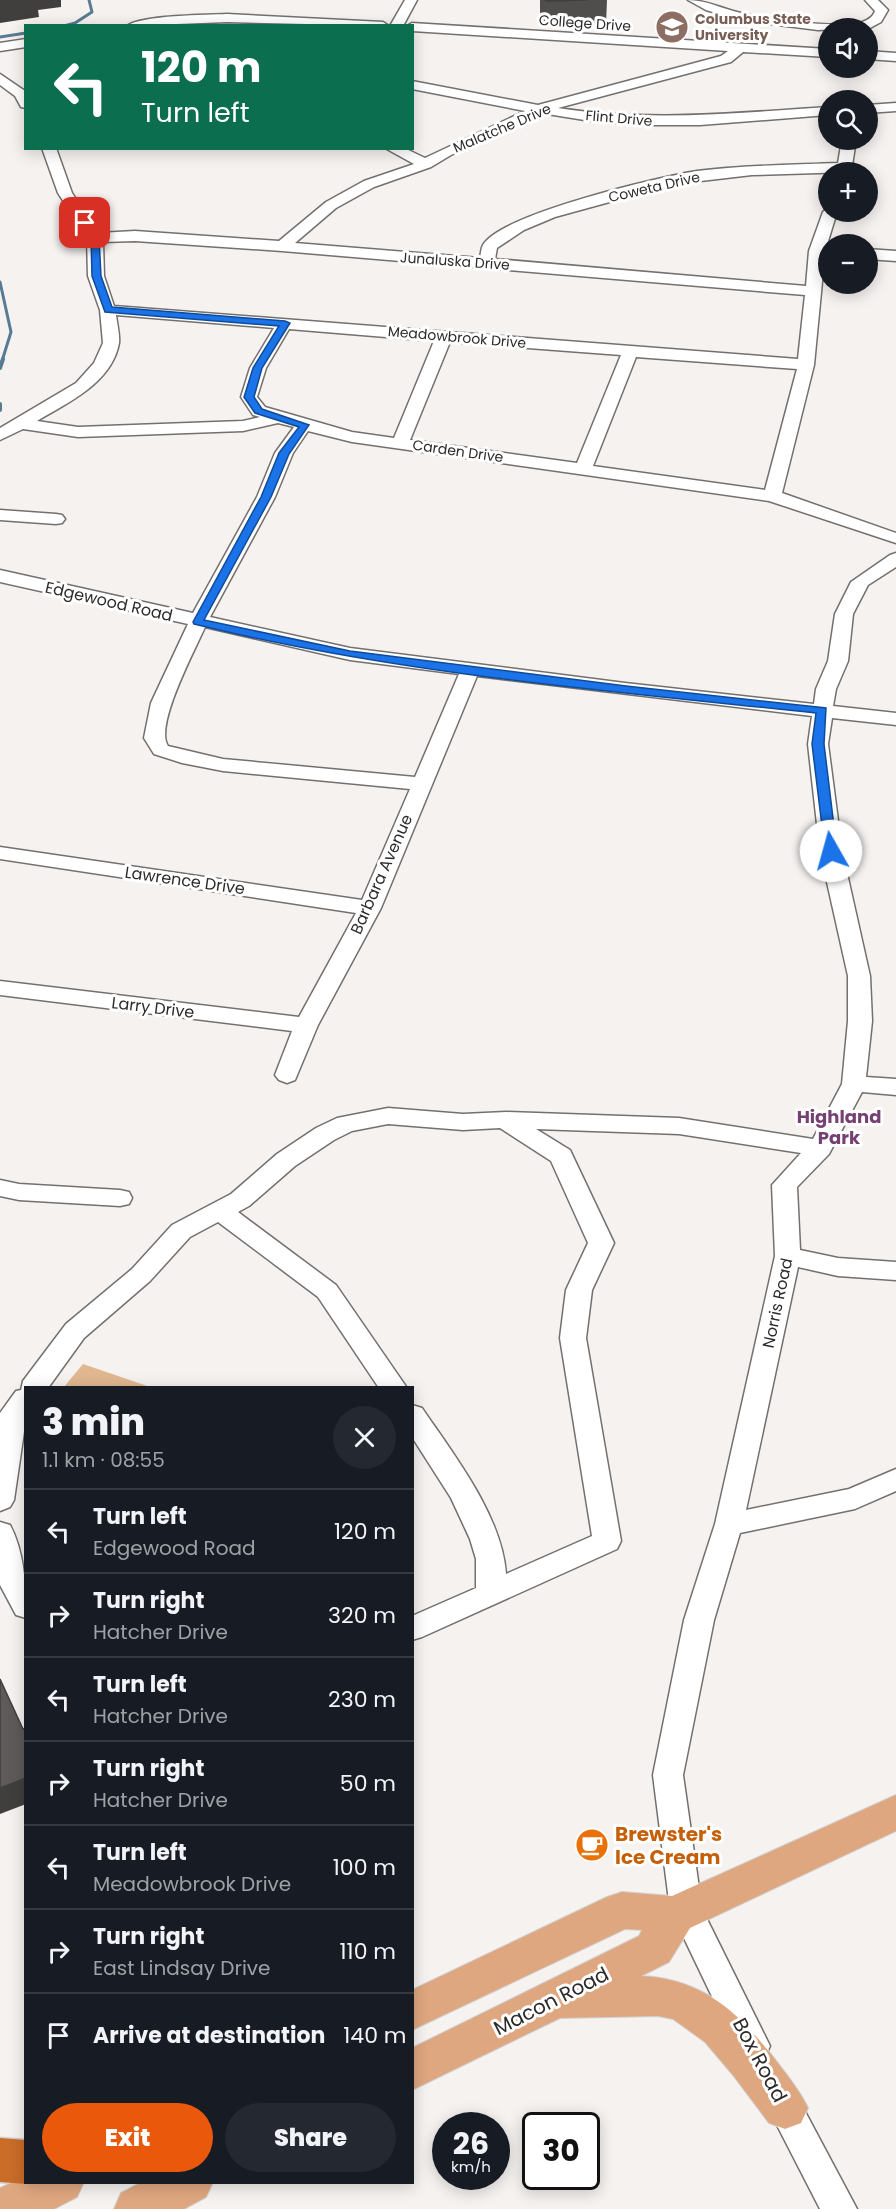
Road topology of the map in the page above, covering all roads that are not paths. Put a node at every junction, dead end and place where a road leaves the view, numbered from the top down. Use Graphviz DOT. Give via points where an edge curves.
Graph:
graph roads {
  1 [pos="411,0"];
  2 [pos="694,0"];
  3 [pos="871,0"];
  4 [pos="152,24"];
  5 [pos="350,24"];
  6 [pos="397,24"];
  7 [pos="414,27"];
  8 [pos="24,43"];
  9 [pos="0,46"];
  10 [pos="739,48"];
  11 [pos="818,52"];
  12 [pos="878,56"];
  13 [pos="896,57"];
  14 [pos="0,78"];
  15 [pos="414,85"];
  16 [pos="24,97"];
  17 [pos="896,107"];
  18 [pos="542,108"];
  19 [pos="878,108"];
  20 [pos="818,112"];
  21 [pos="50,150"];
  22 [pos="396,150"];
  23 [pos="426,164"];
  24 [pos="818,170"];
  25 [pos="95,238"];
  26 [pos="282,246"];
  27 [pos="878,255"];
  28 [pos="896,256"];
  29 [pos="487,264"];
  30 [pos="818,271"];
  31 [pos="814,291"];
  32 [pos="108,310"];
  33 [pos="285,323"];
  34 [pos="444,336"];
  35 [pos="630,352"];
  36 [pos="806,365"];
  37 [pos="278,418"];
  38 [pos="18,423"];
  39 [pos="304,425"];
  40 [pos="0,435"];
  41 [pos="400,443"];
  42 [pos="583,469"];
  43 [pos="772,496"];
  44 [pos="0,515"];
  45 [pos="56,519"];
  46 [pos="895,546"];
  47 [pos="0,576"];
  48 [pos="198,622"];
  49 [pos="470,670"];
  50 [pos="822,710"];
  51 [pos="896,718"];
  52 [pos="420,784"];
  53 [pos="0,853"];
  54 [pos="370,908"];
  55 [pos="0,988"];
  56 [pos="306,1025"];
  57 [pos="287,1075"];
  58 [pos="854,1084"];
  59 [pos="896,1087"];
  60 [pos="505,1120"];
  61 [pos="558,1122"];
  62 [pos="820,1148"];
  63 [pos="561,1156"];
  64 [pos="0,1188"];
  65 [pos="120,1198"];
  66 [pos="220,1211"];
  67 [pos="788,1256"];
  68 [pos="896,1271"];
  69 [pos="34,1386"];
  70 [pos="393,1386"];
  71 [pos="24,1400"];
  72 [pos="414,1418"];
  73 [pos="896,1479"];
  74 [pos="0,1500"];
  75 [pos="729,1524"];
  76 [pos="0,1533"];
  77 [pos="488,1595"];
  78 [pos="24,1603"];
  79 [pos="414,1628"];
  80 [pos="896,1812"];
  81 [pos="680,1912"];
  82 [pos="552,2000"];
  83 [pos="414,2010"];
  84 [pos="414,2069"];
  85 [pos="785,2108"];
  86 [pos="0,2160"];
  87 [pos="24,2162"];
  88 [pos="57,2184"];
  89 [pos="186,2184"];
  90 [pos="6,2209"];
  91 [pos="137,2209"];
  92 [pos="839,2209"];
  1 -- 6 [label="street"];
  2 -- 3 [label="street" via="748,18 836,26 861,26 875,21 882,10"];
  4 -- 5 [label="street" via="251,18"];
  7 -- 10 [label="street, College Drive"];
  8 -- 9 [label="street"];
  10 -- 11 [label="street, College Drive"];
  10 -- 18 [label="street, Malatche Drive" via="726,59"];
  12 -- 13 [label="street"];
  14 -- 16 [label="street"];
  15 -- 18 [label="street, Flint Drive"];
  17 -- 19 [label="street"];
  18 -- 20 [label="street, Flint Drive" via="659,122"];
  18 -- 23 [label="street, Malatche Drive"];
  21 -- 25 [label="street" via="65,193"];
  22 -- 23 [label="street"];
  23 -- 26 [label="street, Malatche Drive" via="369,184 331,205"];
  24 -- 29 [label="street, Coweta Drive" via="694,176 573,205 520,225 503,236 490,246"];
  25 -- 26 [label="street, Junaluska Drive" via="135,236"];
  25 -- 32 [label="street" via="96,276"];
  26 -- 29 [label="street, Junaluska Drive"];
  27 -- 28 [label="street"];
  29 -- 31 [label="street, Junaluska Drive"];
  30 -- 31 [label="street"];
  31 -- 36 [label="street"];
  32 -- 33 [label="street, Meadowbrook Drive"];
  32 -- 38 [label="street" via="111,343 102,365 82,387"];
  33 -- 34 [label="street, Meadowbrook Drive"];
  33 -- 37 [label="street" via="258,368 249,397 259,411"];
  34 -- 35 [label="street, Meadowbrook Drive"];
  34 -- 41 [label="street"];
  35 -- 36 [label="street, Meadowbrook Drive"];
  35 -- 42 [label="street"];
  36 -- 43 [label="street"];
  37 -- 38 [label="street, Carden Drive" via="243,426 99,432"];
  37 -- 39 [label="street, Carden Drive"];
  38 -- 40 [label="street"];
  39 -- 41 [label="street, Carden Drive"];
  39 -- 48 [label="street" via="284,453 266,497"];
  41 -- 42 [label="street, Carden Drive"];
  42 -- 43 [label="street, Carden Drive"];
  43 -- 46 [label="street, Carden Drive"];
  44 -- 45 [label="street"];
  46 -- 50 [label="street, Norris Road" via="860,582 844,614 838,662"];
  47 -- 48 [label="street, Edgewood Road"];
  48 -- 49 [label="street, Edgewood Road" via="350,654"];
  48 -- 52 [label="street" via="161,703 154,738 157,746 182,757 250,768"];
  49 -- 50 [label="street, Edgewood Road"];
  49 -- 52 [label="street, Barbara Avenue"];
  50 -- 51 [label="street, Edgewood Road"];
  50 -- 58 [label="street, Norris Road" via="818,744 831,851 859,976 860,1021"];
  52 -- 54 [label="street, Barbara Avenue"];
  53 -- 54 [label="street, Lawrence Drive"];
  54 -- 56 [label="street, Barbara Avenue"];
  55 -- 56 [label="street, Larry Drive"];
  56 -- 57 [label="street, Barbara Avenue"];
  58 -- 59 [label="street"];
  58 -- 62 [label="street, Norris Road"];
  60 -- 61 [label="street"];
  60 -- 63 [label="street"];
  60 -- 66 [label="street" via="463,1122 388,1116 346,1124 286,1160 240,1200"];
  61 -- 62 [label="street" via="678,1126"];
  61 -- 63 [label="street"];
  62 -- 67 [label="street, Norris Road" via="784,1185"];
  63 -- 77 [label="street" via="601,1243 579,1290 573,1338 607,1541"];
  64 -- 65 [label="street"];
  66 -- 69 [label="street" via="181,1231 141,1275 75,1331"];
  66 -- 70 [label="street" via="327,1291"];
  67 -- 68 [label="street" via="838,1267"];
  67 -- 75 [label="street, Norris Road"];
  71 -- 74 [label="street" via="9,1419"];
  72 -- 77 [label="street" via="459,1486 489,1552 492,1576"];
  73 -- 75 [label="street" via="855,1498"];
  75 -- 81 [label="street, Norris Road" via="699,1620 668,1775"];
  76 -- 78 [label="street" via="9,1575"];
  77 -- 79 [label="street"];
  80 -- 81 [label="main road"];
  81 -- 82 [label="main road, Macon Road" via="654,1949"];
  81 -- 83 [label="main road" via="622,1910"];
  81 -- 85 [label="street, Box Road"];
  82 -- 84 [label="main road, Macon Road"];
  82 -- 85 [label="main road" via="635,1996 672,1999 697,2009 718,2025"];
  85 -- 92 [label="street, Box Road"];
  86 -- 87 [label="highway"];
  88 -- 90 [label="main road"];
  89 -- 91 [label="main road"];
}
